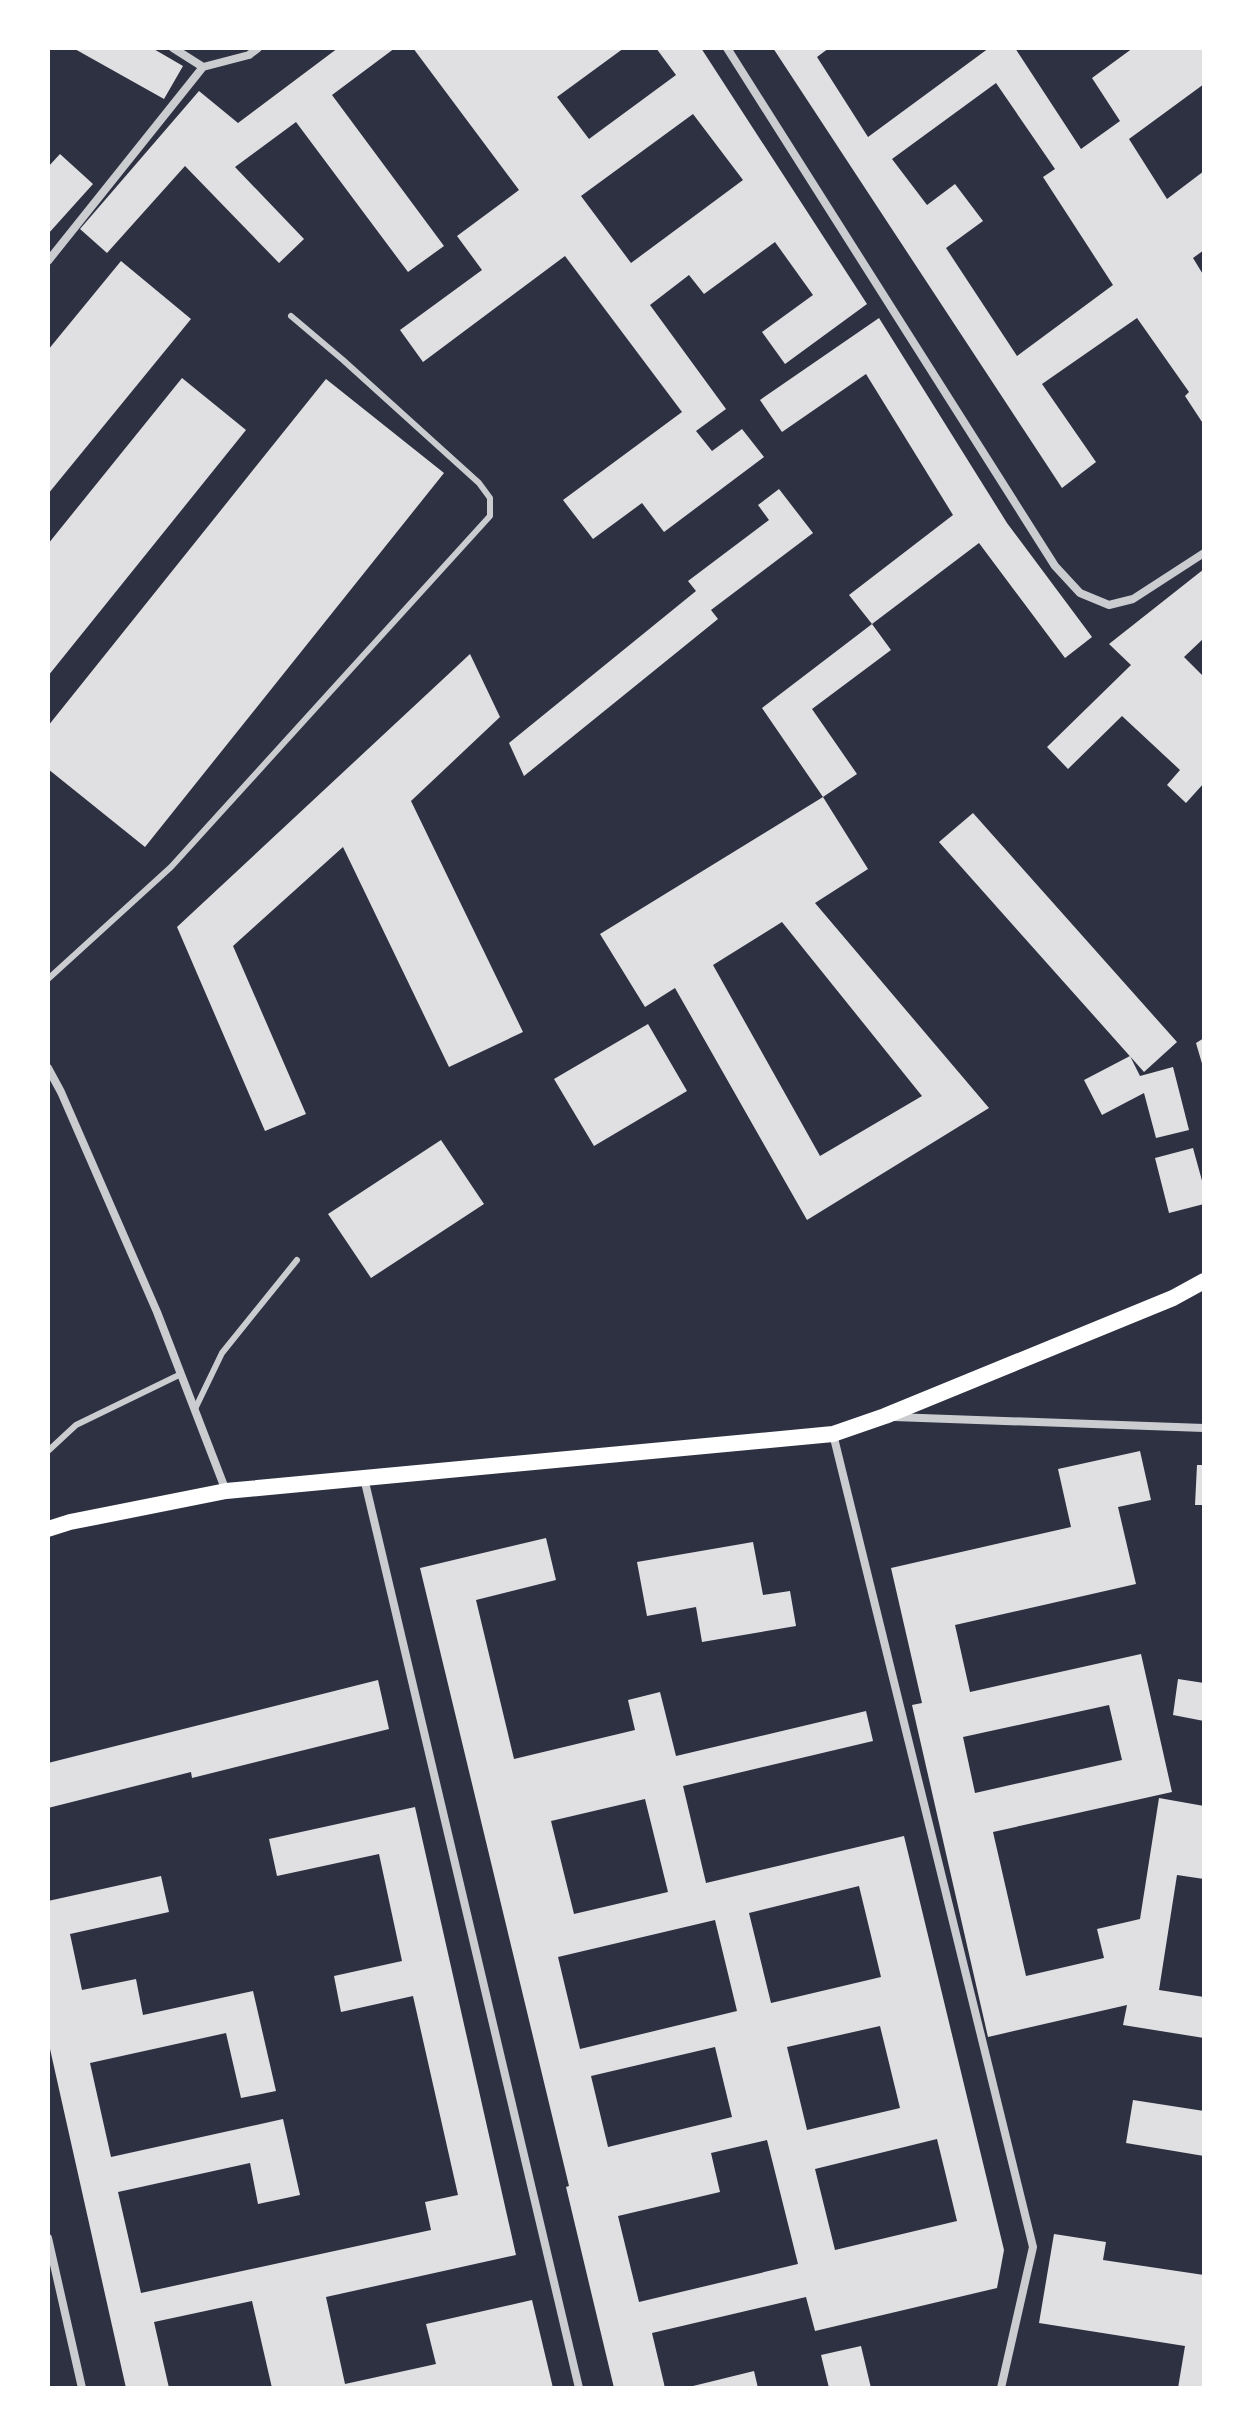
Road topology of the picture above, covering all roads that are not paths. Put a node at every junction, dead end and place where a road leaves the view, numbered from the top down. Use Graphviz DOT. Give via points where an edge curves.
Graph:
graph roads {
  1 [pos="173,48"];
  2 [pos="258,48"];
  3 [pos="727,48"];
  4 [pos="203,67"];
  5 [pos="48,261"];
  6 [pos="291,316"];
  7 [pos="1204,553"];
  8 [pos="48,979"];
  9 [pos="48,1068"];
  10 [pos="297,1260"];
  11 [pos="1204,1281"];
  12 [pos="181,1374"];
  13 [pos="195,1409"];
  14 [pos="885,1416"];
  15 [pos="1204,1428"];
  16 [pos="833,1434"];
  17 [pos="48,1451"];
  18 [pos="364,1478"];
  19 [pos="226,1491"];
  20 [pos="48,1529"];
  21 [pos="48,2238"];
  22 [pos="82,2388"];
  23 [pos="579,2388"];
  24 [pos="1001,2388"];
  1 -- 4 [label="street"];
  2 -- 4 [label="street"];
  3 -- 7 [label="street" via="1055,566 1080,593 1109,605 1133,599"];
  4 -- 5 [label="street"];
  6 -- 8 [label="lane" via="479,483 490,498 490,516 171,867"];
  9 -- 12 [label="street"];
  10 -- 13 [label="lane" via="222,1353"];
  11 -- 14 [label="main road"];
  12 -- 13 [label="street"];
  12 -- 17 [label="lane" via="76,1425"];
  13 -- 19 [label="street"];
  14 -- 15 [label="street"];
  14 -- 16 [label="main road"];
  16 -- 18 [label="main road"];
  16 -- 24 [label="street" via="1033,2247"];
  18 -- 19 [label="main road"];
  18 -- 23 [label="street"];
  19 -- 20 [label="main road"];
  21 -- 22 [label="street"];
}
